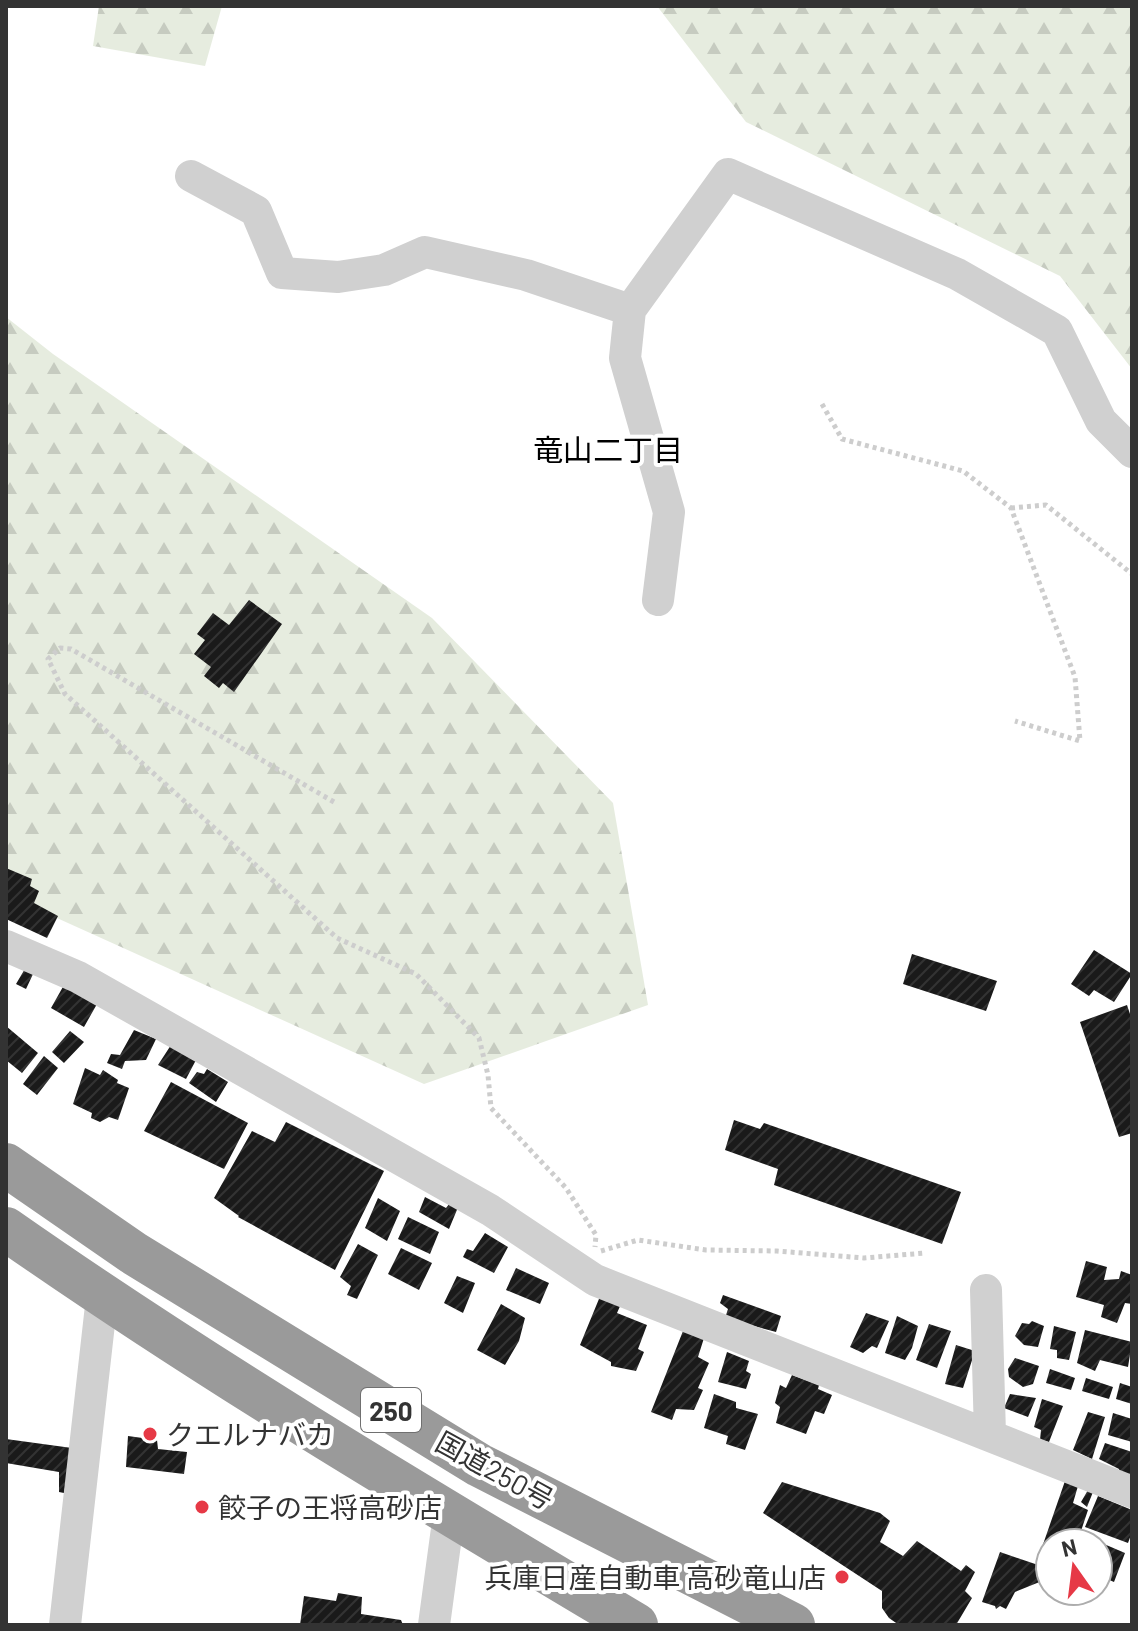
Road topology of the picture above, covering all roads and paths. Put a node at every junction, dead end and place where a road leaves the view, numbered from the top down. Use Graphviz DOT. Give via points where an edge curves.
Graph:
graph roads {
  1 [pos="191,176"];
  2 [pos="630,310"];
  3 [pos="822,404"];
  4 [pos="1132,452"];
  5 [pos="1011,508"];
  6 [pos="1132,574"];
  7 [pos="658,600"];
  8 [pos="1015,721"];
  9 [pos="334,802"];
  10 [pos="6,946"];
  11 [pos="6,1165"];
  12 [pos="6,1229"];
  13 [pos="925,1253"];
  14 [pos="986,1290"];
  15 [pos="102,1297"];
  16 [pos="990,1435"];
  17 [pos="1132,1492"];
  18 [pos="449,1514"];
  19 [pos="65,1625"];
  20 [pos="434,1625"];
  21 [pos="636,1625"];
  22 [pos="793,1625"];
  1 -- 2 [label="street" via="256,211 282,273 353,275 384,270 425,252 526,275"];
  2 -- 4 [label="street" via="728,174 957,274 1057,331 1101,421"];
  2 -- 7 [label="street" via="625,358 669,512"];
  3 -- 5 [label="path" via="842,439 963,471"];
  5 -- 6 [label="path" via="1046,505"];
  5 -- 8 [label="path" via="1075,677 1080,741"];
  9 -- 13 [label="path" via="71,649 60,648 48,659 65,694 337,938 416,974 479,1038 491,1108 566,1188 596,1235 595,1253 638,1240 706,1250 864,1258"];
  10 -- 16 [label="street" via="78,977 490,1210 595,1280"];
  11 -- 22 [label="highway, 国道250号 / 250" via="135,1254 479,1465"];
  12 -- 15 [label="highway, 国道250号 / 250"];
  14 -- 16 [label="street"];
  15 -- 18 [label="highway, 国道250号 / 250"];
  15 -- 19 [label="street"];
  16 -- 17 [label="street"];
  18 -- 20 [label="street"];
  18 -- 21 [label="highway, 国道250号 / 250"];
}
